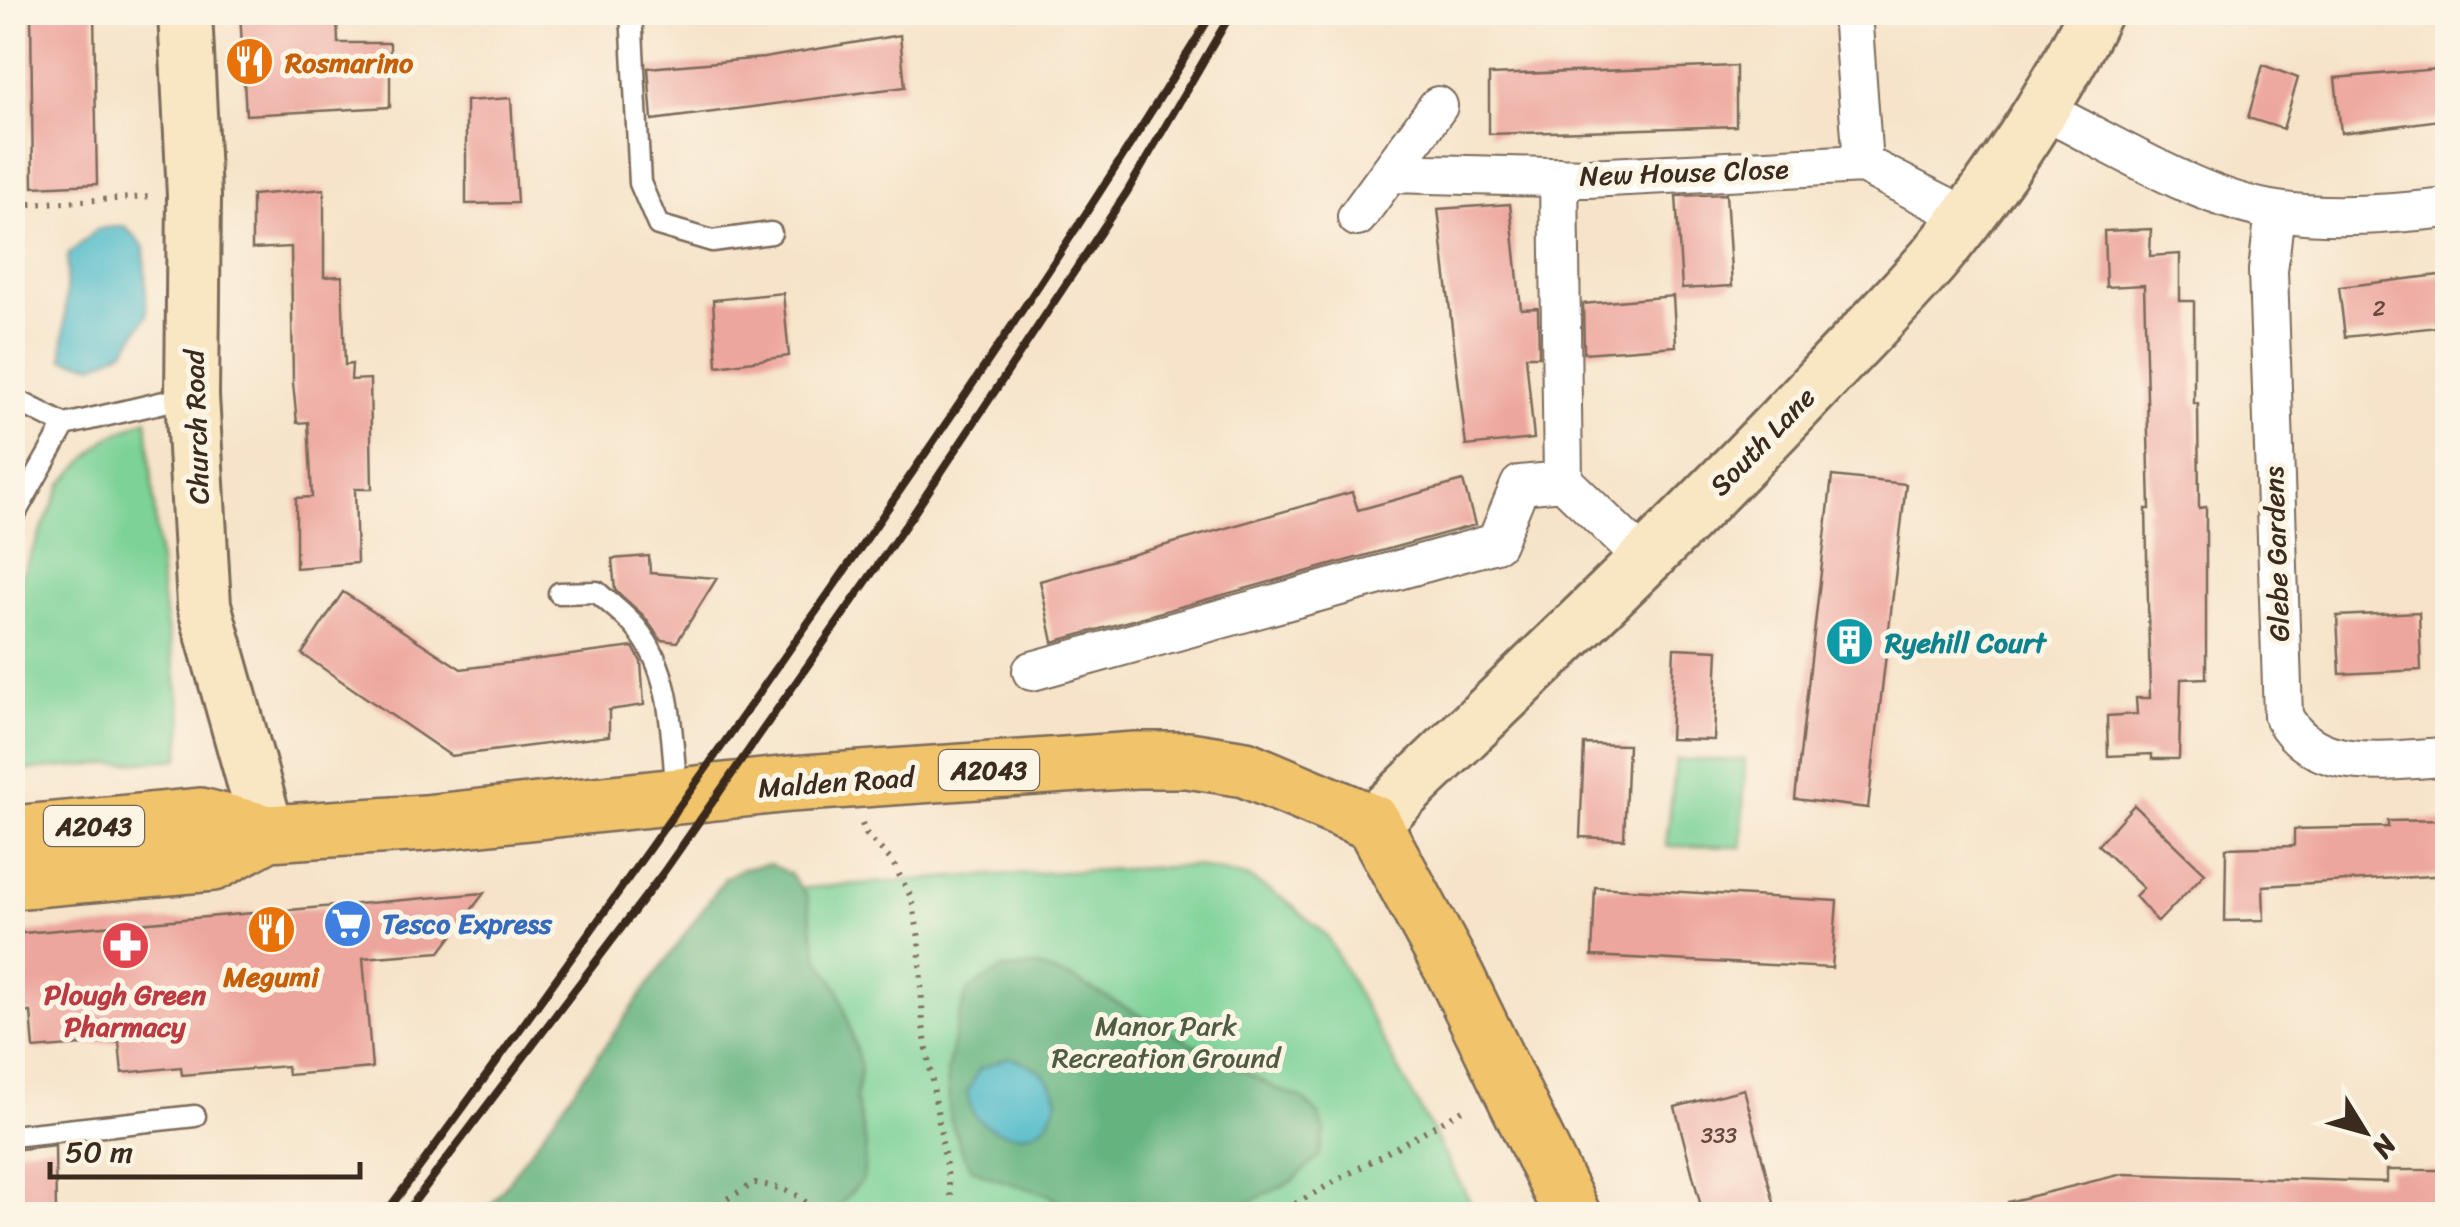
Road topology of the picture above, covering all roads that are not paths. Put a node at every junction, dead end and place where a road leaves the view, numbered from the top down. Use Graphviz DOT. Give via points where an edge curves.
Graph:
graph roads {
  1 [pos="184,12"];
  2 [pos="631,12"];
  3 [pos="1852,12"];
  4 [pos="2095,12"];
  5 [pos="1438,106"];
  6 [pos="2043,110"];
  7 [pos="1862,164"];
  8 [pos="1390,173"];
  9 [pos="1559,177"];
  10 [pos="2448,208"];
  11 [pos="2275,211"];
  12 [pos="1357,217"];
  13 [pos="1967,217"];
  14 [pos="770,233"];
  15 [pos="192,396"];
  16 [pos="12,398"];
  17 [pos="65,425"];
  18 [pos="1563,481"];
  19 [pos="12,520"];
  20 [pos="1646,561"];
  21 [pos="559,594"];
  22 [pos="1032,672"];
  23 [pos="2448,757"];
  24 [pos="678,796"];
  25 [pos="1373,823"];
  26 [pos="268,832"];
  27 [pos="12,834"];
  28 [pos="12,881"];
  29 [pos="195,1116"];
  30 [pos="12,1136"];
  31 [pos="1572,1214"];
  1 -- 15 [label="street, Church Road" via="194,196"];
  2 -- 14 [label="lane" via="640,183 658,225 712,241"];
  3 -- 7 [label="street"];
  4 -- 6 [label="street, South Lane"];
  5 -- 8 [label="street"];
  6 -- 11 [label="street" via="2175,175"];
  6 -- 13 [label="street, South Lane"];
  7 -- 9 [label="street, New House Close"];
  7 -- 13 [label="street, New House Close"];
  8 -- 9 [label="street, New House Close"];
  8 -- 12 [label="street"];
  9 -- 18 [label="street"];
  10 -- 11 [label="street" via="2340,215"];
  11 -- 23 [label="street, Glebe Gardens" via="2268,271 2283,716 2306,746 2326,755 2357,761"];
  13 -- 20 [label="street, South Lane"];
  15 -- 17 [label="lane"];
  15 -- 26 [label="street, Church Road" via="204,605"];
  16 -- 17 [label="lane"];
  17 -- 19 [label="lane"];
  18 -- 20 [label="street"];
  18 -- 22 [label="street" via="1520,485 1496,542"];
  20 -- 25 [label="street, South Lane"];
  21 -- 24 [label="lane" via="597,592 652,651 664,679"];
  24 -- 25 [label="main road, Malden Road / A2043" via="1188,760 1245,769"];
  24 -- 26 [label="main road, Malden Road / A2043"];
  25 -- 31 [label="main road"];
  26 -- 27 [label="main road, Malden Road / A2043" via="200,816"];
  26 -- 28 [label="main road, Malden Road / A2043" via="213,863"];
  29 -- 30 [label="lane"];
}
